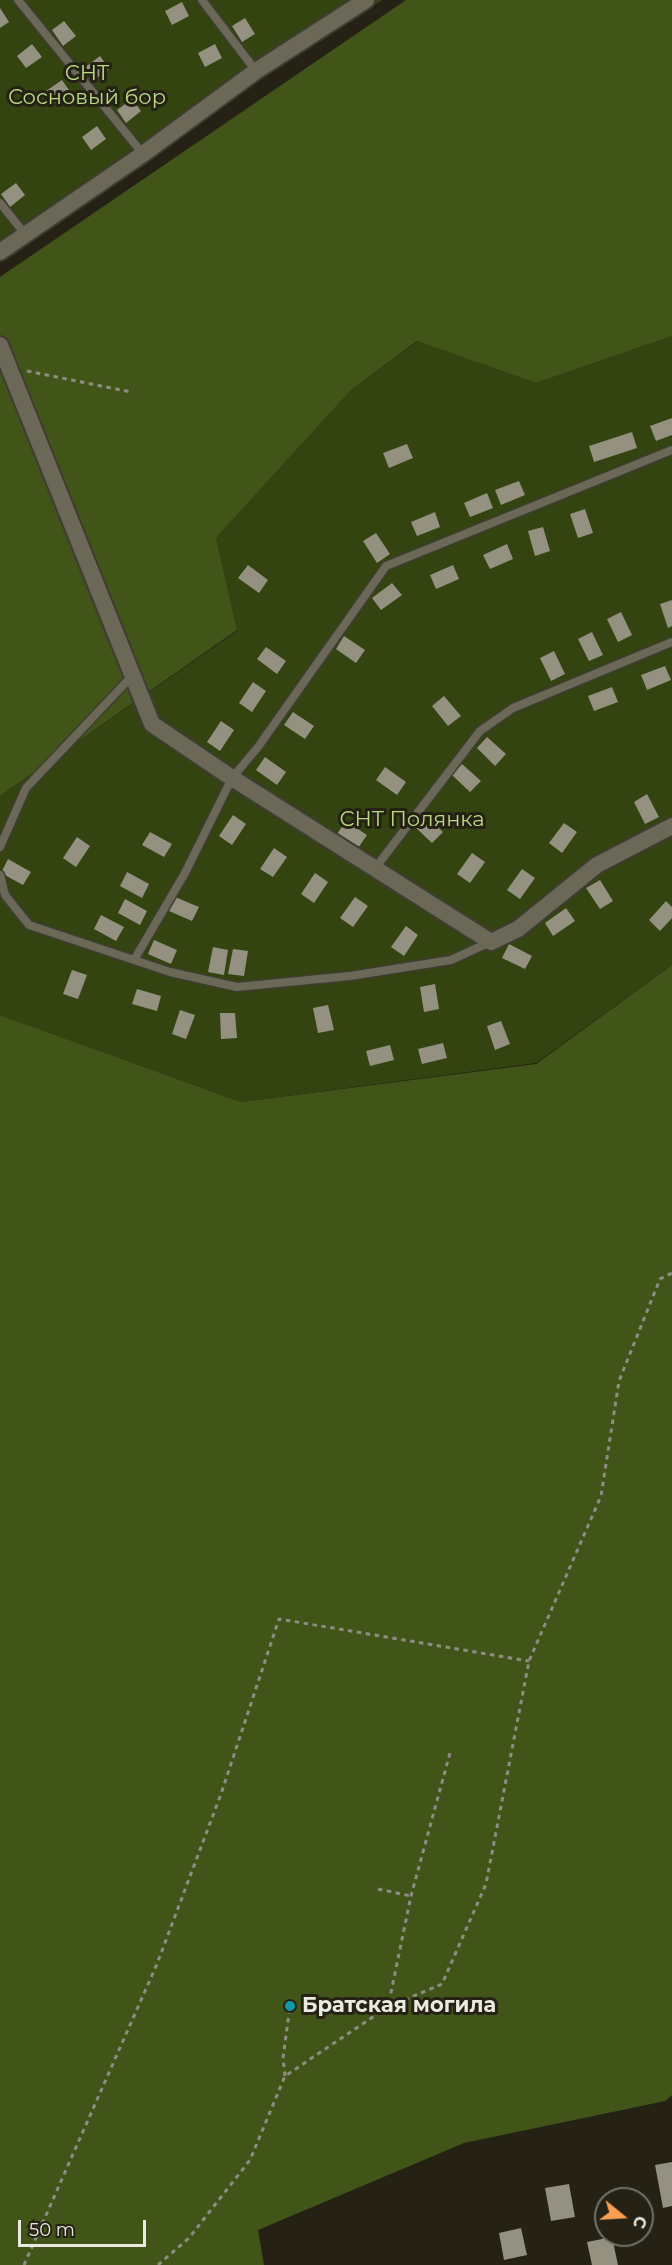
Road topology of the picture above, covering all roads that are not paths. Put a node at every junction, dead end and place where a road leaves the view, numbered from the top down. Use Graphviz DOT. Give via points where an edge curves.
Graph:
graph roads {
  1 [pos="18,0"];
  2 [pos="202,0"];
  3 [pos="362,1"];
  4 [pos="256,71"];
  5 [pos="143,154"];
  6 [pos="0,203"];
  7 [pos="25,234"];
  8 [pos="0,252"];
  9 [pos="0,345"];
  10 [pos="672,450"];
  11 [pos="672,642"];
  12 [pos="133,676"];
  13 [pos="232,778"];
  14 [pos="672,826"];
  15 [pos="0,847"];
  16 [pos="376,867"];
  17 [pos="0,874"];
  18 [pos="491,942"];
  19 [pos="134,960"];
  1 -- 5 [label="lane"];
  2 -- 4 [label="lane"];
  3 -- 4 [label="street"];
  4 -- 5 [label="street"];
  5 -- 7 [label="street"];
  6 -- 7 [label="lane"];
  7 -- 8 [label="street"];
  9 -- 12 [label="street"];
  10 -- 13 [label="lane" via="386,566"];
  11 -- 16 [label="lane" via="513,708 480,731"];
  12 -- 13 [label="street" via="152,724"];
  12 -- 15 [label="lane" via="26,788"];
  13 -- 16 [label="street"];
  13 -- 19 [label="lane" via="185,873"];
  14 -- 18 [label="street" via="597,865 518,929"];
  16 -- 18 [label="street"];
  17 -- 19 [label="lane" via="5,894 29,925"];
  18 -- 19 [label="lane" via="451,960 350,976 237,987"];
}
